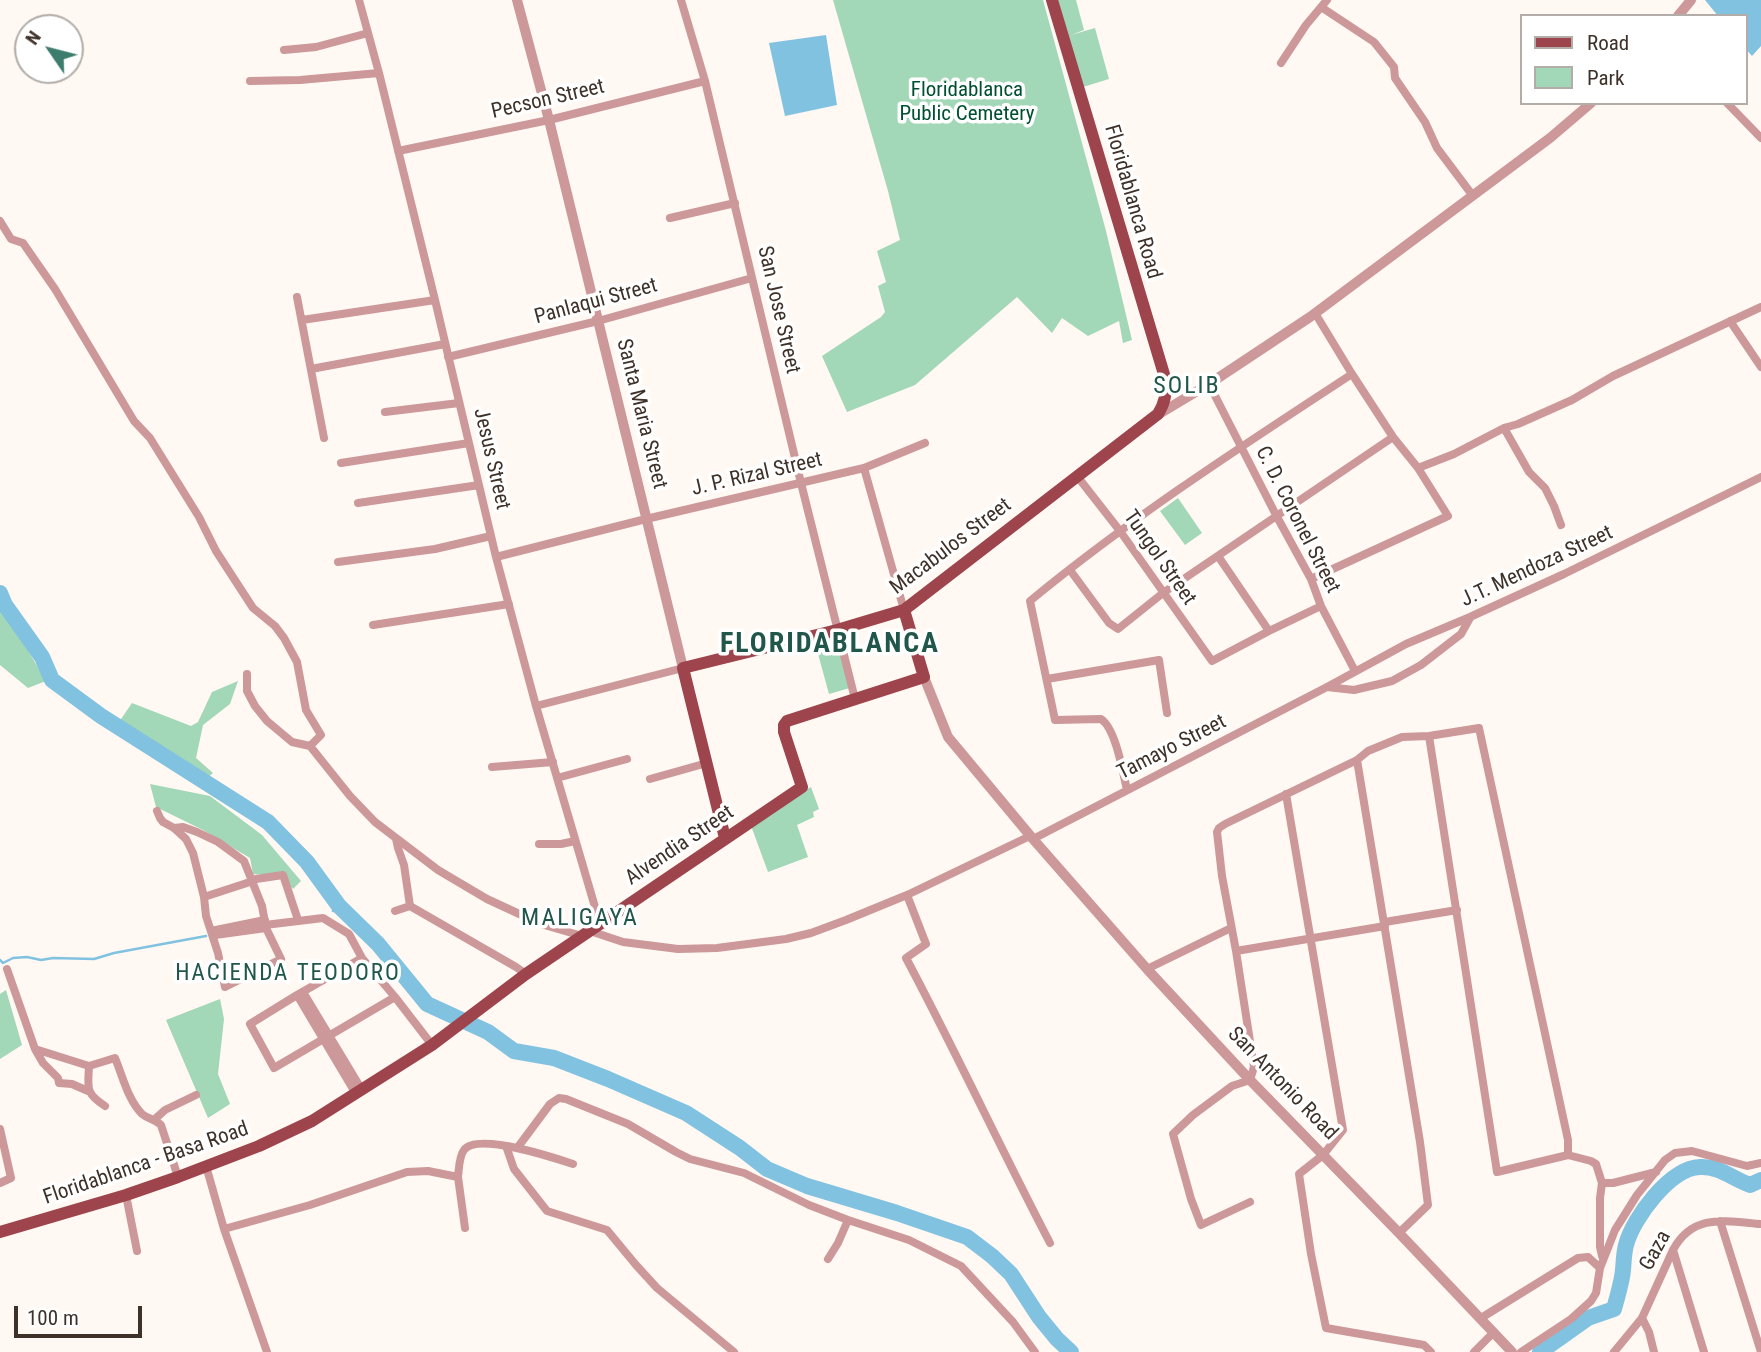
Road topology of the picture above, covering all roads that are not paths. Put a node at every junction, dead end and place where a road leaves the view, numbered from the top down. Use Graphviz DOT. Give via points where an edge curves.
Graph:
graph roads {
  1 [pos="359,0"];
  2 [pos="517,0"];
  3 [pos="681,0"];
  4 [pos="1052,0"];
  5 [pos="1691,0"];
  6 [pos="1324,4"];
  7 [pos="1680,14"];
  8 [pos="368,33"];
  9 [pos="284,50"];
  10 [pos="1281,63"];
  11 [pos="379,72"];
  12 [pos="250,81"];
  13 [pos="705,81"];
  14 [pos="1589,105"];
  15 [pos="1729,105"];
  16 [pos="549,120"];
  17 [pos="1761,138"];
  18 [pos="398,152"];
  19 [pos="1473,196"];
  20 [pos="734,203"];
  21 [pos="670,218"];
  22 [pos="0,221"];
  23 [pos="752,278"];
  24 [pos="297,297"];
  25 [pos="435,300"];
  26 [pos="1761,307"];
  27 [pos="1315,313"];
  28 [pos="302,320"];
  29 [pos="598,321"];
  30 [pos="1730,321"];
  31 [pos="445,344"];
  32 [pos="448,357"];
  33 [pos="1761,367"];
  34 [pos="311,369"];
  35 [pos="1352,374"];
  36 [pos="1209,384"];
  37 [pos="459,402"];
  38 [pos="385,412"];
  39 [pos="1158,414"];
  40 [pos="1504,428"];
  41 [pos="1393,437"];
  42 [pos="324,438"];
  43 [pos="469,443"];
  44 [pos="925,443"];
  45 [pos="1241,447"];
  46 [pos="341,463"];
  47 [pos="864,467"];
  48 [pos="1418,468"];
  49 [pos="1077,476"];
  50 [pos="1761,477"];
  51 [pos="801,483"];
  52 [pos="479,485"];
  53 [pos="358,503"];
  54 [pos="1276,515"];
  55 [pos="646,519"];
  56 [pos="1561,525"];
  57 [pos="1120,531"];
  58 [pos="491,536"];
  59 [pos="1218,556"];
  60 [pos="496,557"];
  61 [pos="338,562"];
  62 [pos="1070,570"];
  63 [pos="1311,579"];
  64 [pos="1163,593"];
  65 [pos="509,604"];
  66 [pos="1321,606"];
  67 [pos="904,610"];
  68 [pos="1470,617"];
  69 [pos="373,625"];
  70 [pos="837,630"];
  71 [pos="1269,631"];
  72 [pos="683,668"];
  73 [pos="1355,671"];
  74 [pos="247,674"];
  75 [pos="924,677"];
  76 [pos="1047,679"];
  77 [pos="1327,688"];
  78 [pos="855,699"];
  79 [pos="536,706"];
  80 [pos="1167,713"];
  81 [pos="1429,736"];
  82 [pos="310,746"];
  83 [pos="627,759"];
  84 [pos="1357,760"];
  85 [pos="553,762"];
  86 [pos="707,763"];
  87 [pos="492,767"];
  88 [pos="557,778"];
  89 [pos="650,779"];
  90 [pos="1127,790"];
  91 [pos="1286,793"];
  92 [pos="157,811"];
  93 [pos="174,828"];
  94 [pos="1032,837"];
  95 [pos="725,838"];
  96 [pos="396,839"];
  97 [pos="575,841"];
  98 [pos="539,844"];
  99 [pos="253,881"];
  100 [pos="907,895"];
  101 [pos="204,897"];
  102 [pos="410,906"];
  103 [pos="1457,910"];
  104 [pos="395,911"];
  105 [pos="298,920"];
  106 [pos="265,924"];
  107 [pos="1385,924"];
  108 [pos="1231,928"];
  109 [pos="212,933"];
  110 [pos="583,935"];
  111 [pos="1310,938"];
  112 [pos="1236,951"];
  113 [pos="362,958"];
  114 [pos="7,969"];
  115 [pos="1147,969"];
  116 [pos="526,974"];
  117 [pos="300,994"];
  118 [pos="395,997"];
  119 [pos="478,1011"];
  120 [pos="326,1038"];
  121 [pos="436,1042"];
  122 [pos="35,1049"];
  123 [pos="89,1066"];
  124 [pos="1250,1080"];
  125 [pos="88,1091"];
  126 [pos="359,1092"];
  127 [pos="196,1095"];
  128 [pos="105,1106"];
  129 [pos="155,1119"];
  130 [pos="0,1129"];
  131 [pos="506,1146"];
  132 [pos="518,1147"];
  133 [pos="1323,1154"];
  134 [pos="1568,1155"];
  135 [pos="1761,1163"];
  136 [pos="573,1164"];
  137 [pos="206,1166"];
  138 [pos="1656,1172"];
  139 [pos="178,1177"];
  140 [pos="458,1177"];
  141 [pos="0,1183"];
  142 [pos="1602,1183"];
  143 [pos="126,1195"];
  144 [pos="1250,1202"];
  145 [pos="848,1220"];
  146 [pos="1720,1221"];
  147 [pos="1761,1224"];
  148 [pos="225,1228"];
  149 [pos="465,1228"];
  150 [pos="0,1232"];
  151 [pos="1399,1233"];
  152 [pos="1050,1243"];
  153 [pos="1673,1250"];
  154 [pos="137,1251"];
  155 [pos="828,1259"];
  156 [pos="1603,1259"];
  157 [pos="1600,1268"];
  158 [pos="1481,1318"];
  159 [pos="1642,1318"];
  160 [pos="1494,1332"];
  161 [pos="267,1352"];
  162 [pos="734,1352"];
  163 [pos="1035,1352"];
  164 [pos="1431,1352"];
  165 [pos="1474,1352"];
  166 [pos="1512,1352"];
  167 [pos="1521,1352"];
  168 [pos="1614,1352"];
  169 [pos="1654,1352"];
  170 [pos="1704,1352"];
  171 [pos="1761,1352"];
  1 -- 8 [label="street, Jesus Street"];
  2 -- 16 [label="street, Santa Maria Street"];
  3 -- 13 [label="street, San Jose Street"];
  4 -- 39 [label="main road, Floridablanca Road" via="1166,381 1167,396"];
  5 -- 7 [label="street"];
  6 -- 10 [label="street"];
  6 -- 19 [label="street" via="1374,42 1394,67 1395,78 1437,148"];
  8 -- 9 [label="street"];
  8 -- 11 [label="street, Jesus Street"];
  11 -- 12 [label="street"];
  11 -- 18 [label="street, Jesus Street"];
  13 -- 16 [label="street, Pecson Street"];
  13 -- 20 [label="street, San Jose Street"];
  14 -- 19 [label="street"];
  15 -- 17 [label="street"];
  16 -- 18 [label="street, Pecson Street"];
  16 -- 29 [label="street, Santa Maria Street"];
  18 -- 25 [label="street, Jesus Street"];
  19 -- 27 [label="street"];
  20 -- 21 [label="street"];
  20 -- 23 [label="street, San Jose Street"];
  22 -- 82 [label="street" via="11,239 23,243 55,289 253,608 284,638 297,662 306,710 321,735"];
  23 -- 29 [label="street, Panlaqui Street"];
  23 -- 51 [label="street, San Jose Street"];
  24 -- 28 [label="street"];
  25 -- 28 [label="street"];
  25 -- 31 [label="street, Jesus Street"];
  26 -- 30 [label="street"];
  27 -- 35 [label="street"];
  27 -- 36 [label="street"];
  28 -- 34 [label="street"];
  29 -- 32 [label="street, Panlaqui Street"];
  29 -- 55 [label="street, Santa Maria Street"];
  30 -- 33 [label="street"];
  30 -- 40 [label="street" via="1572,400"];
  31 -- 32 [label="street, Jesus Street"];
  31 -- 34 [label="street"];
  32 -- 37 [label="street, Jesus Street"];
  34 -- 42 [label="street"];
  35 -- 41 [label="street"];
  35 -- 45 [label="street"];
  36 -- 39 [label="street"];
  36 -- 45 [label="street, C. D. Coronel Street"];
  37 -- 38 [label="street"];
  37 -- 43 [label="street, Jesus Street"];
  39 -- 49 [label="main road, Macabulos Street"];
  40 -- 48 [label="street"];
  40 -- 56 [label="street" via="1529,472 1545,488"];
  41 -- 48 [label="street"];
  41 -- 54 [label="street"];
  43 -- 46 [label="street"];
  43 -- 52 [label="street, Jesus Street"];
  44 -- 47 [label="street, J. P. Rizal Street"];
  45 -- 54 [label="street, C. D. Coronel Street"];
  45 -- 57 [label="street"];
  47 -- 51 [label="street, J. P. Rizal Street"];
  47 -- 67 [label="street"];
  48 -- 63 [label="street" via="1448,516"];
  49 -- 57 [label="street, Tungol Street"];
  49 -- 67 [label="main road, Macabulos Street"];
  50 -- 68 [label="street, J.T. Mendoza Street"];
  51 -- 55 [label="street, J. P. Rizal Street"];
  51 -- 70 [label="street, San Jose Street"];
  52 -- 53 [label="street"];
  52 -- 58 [label="street, Jesus Street"];
  54 -- 59 [label="street"];
  54 -- 63 [label="street, C. D. Coronel Street"];
  55 -- 60 [label="street, J. P. Rizal Street"];
  55 -- 72 [label="street, Santa Maria Street"];
  57 -- 62 [label="street"];
  57 -- 64 [label="street, Tungol Street"];
  58 -- 60 [label="street, Jesus Street"];
  58 -- 61 [label="street"];
  59 -- 64 [label="street"];
  59 -- 71 [label="street"];
  60 -- 65 [label="street, Jesus Street"];
  62 -- 64 [label="street" via="1118,629"];
  62 -- 76 [label="street" via="1030,601"];
  63 -- 66 [label="street, C. D. Coronel Street"];
  64 -- 71 [label="street, Tungol Street" via="1212,661"];
  65 -- 69 [label="street"];
  65 -- 79 [label="street, Jesus Street"];
  66 -- 71 [label="street"];
  66 -- 73 [label="street, C. D. Coronel Street"];
  67 -- 70 [label="main road, Macabulos Street"];
  67 -- 75 [label="main road"];
  68 -- 73 [label="street, J.T. Mendoza Street"];
  68 -- 77 [label="street" via="1461,634 1392,681 1354,690"];
  70 -- 72 [label="main road, Macabulos Street"];
  70 -- 78 [label="street, San Jose Street"];
  72 -- 79 [label="street, Macabulos Street"];
  72 -- 86 [label="main road, Santa Maria Street"];
  73 -- 77 [label="street, J.T. Mendoza Street"];
  74 -- 82 [label="street" via="247,691 267,721 292,741"];
  75 -- 78 [label="main road"];
  75 -- 94 [label="street, San Antonio Road" via="948,737"];
  76 -- 80 [label="street" via="1159,660"];
  76 -- 90 [label="street" via="1055,720 1106,722"];
  77 -- 90 [label="street, Tamayo Street"];
  78 -- 95 [label="main road, Alvendia Street" via="791,719 785,725 802,787"];
  79 -- 85 [label="street, Jesus Street"];
  81 -- 84 [label="street" via="1402,737"];
  81 -- 103 [label="street"];
  81 -- 134 [label="street" via="1479,728"];
  82 -- 96 [label="street, Tamayo Street" via="349,796"];
  83 -- 88 [label="street"];
  84 -- 91 [label="street"];
  84 -- 107 [label="street"];
  85 -- 87 [label="street"];
  85 -- 88 [label="street, Jesus Street"];
  86 -- 89 [label="street"];
  86 -- 95 [label="main road, Santa Maria Street"];
  88 -- 97 [label="street, Jesus Street"];
  90 -- 94 [label="street, Tamayo Street"];
  91 -- 108 [label="street" via="1217,832"];
  91 -- 111 [label="street"];
  92 -- 93 [label="street" via="163,822"];
  93 -- 99 [label="street" via="183,827 218,842 244,861"];
  93 -- 101 [label="street" via="193,853"];
  94 -- 100 [label="street, Tamayo Street"];
  94 -- 115 [label="street, San Antonio Road"];
  95 -- 110 [label="main road, Alvendia Street"];
  96 -- 102 [label="street"];
  96 -- 110 [label="street, Tamayo Street" via="487,899 541,924"];
  97 -- 98 [label="street"];
  97 -- 110 [label="street, Jesus Street"];
  99 -- 101 [label="street"];
  99 -- 105 [label="street" via="283,875"];
  99 -- 106 [label="street"];
  100 -- 110 [label="street, Tamayo Street" via="811,933 717,948 677,948"];
  100 -- 152 [label="street" via="926,944 906,958"];
  101 -- 109 [label="street"];
  102 -- 104 [label="street"];
  102 -- 116 [label="street"];
  103 -- 107 [label="street"];
  103 -- 134 [label="street" via="1497,1172"];
  105 -- 106 [label="street"];
  105 -- 113 [label="street" via="323,918 349,934"];
  106 -- 109 [label="street"];
  106 -- 109 [label="street" via="281,959 225,988"];
  107 -- 111 [label="street"];
  107 -- 151 [label="street" via="1428,1205"];
  108 -- 112 [label="street"];
  108 -- 115 [label="street"];
  110 -- 116 [label="main road, Alvendia Street"];
  111 -- 112 [label="street"];
  111 -- 133 [label="street" via="1343,1130"];
  112 -- 124 [label="street" via="1254,1067"];
  113 -- 117 [label="street"];
  113 -- 118 [label="street"];
  114 -- 122 [label="street"];
  115 -- 124 [label="street, San Antonio Road"];
  116 -- 119 [label="main road, Alvendia Street"];
  117 -- 120 [label="street"];
  117 -- 120 [label="street" via="250,1024 274,1068"];
  118 -- 120 [label="street"];
  118 -- 121 [label="street"];
  119 -- 121 [label="main road, Floridablanca - Basa Road"];
  120 -- 126 [label="street"];
  121 -- 126 [label="main road, Floridablanca - Basa Road"];
  122 -- 123 [label="street"];
  122 -- 125 [label="street" via="59,1083"];
  123 -- 125 [label="street"];
  123 -- 129 [label="street" via="115,1058 133,1103 144,1117"];
  124 -- 133 [label="street, San Antonio Road"];
  124 -- 144 [label="street" via="1232,1086 1173,1134 1201,1225"];
  125 -- 128 [label="street"];
  126 -- 137 [label="main road, Floridablanca - Basa Road" via="301,1126"];
  127 -- 129 [label="street"];
  129 -- 139 [label="street"];
  130 -- 141 [label="street" via="11,1178"];
  131 -- 132 [label="street"];
  131 -- 140 [label="street" via="469,1146 461,1158"];
  131 -- 162 [label="street" via="514,1169 547,1211 607,1230 657,1288"];
  132 -- 136 [label="street"];
  132 -- 145 [label="street" via="550,1104 566,1099 628,1124 690,1159 744,1173"];
  133 -- 151 [label="street, San Antonio Road"];
  133 -- 164 [label="street" via="1299,1174 1326,1328 1424,1345"];
  134 -- 142 [label="street" via="1596,1164"];
  135 -- 138 [label="street" via="1747,1166 1692,1151 1675,1153"];
  137 -- 139 [label="main road, Floridablanca - Basa Road"];
  137 -- 148 [label="street"];
  138 -- 142 [label="street"];
  138 -- 156 [label="street" via="1615,1230"];
  139 -- 143 [label="main road, Floridablanca - Basa Road"];
  140 -- 148 [label="street" via="407,1172"];
  140 -- 149 [label="street"];
  142 -- 156 [label="street"];
  143 -- 150 [label="main road, Floridablanca - Basa Road"];
  143 -- 154 [label="street"];
  145 -- 155 [label="street"];
  145 -- 163 [label="street" via="909,1240 961,1266"];
  146 -- 147 [label="street, Gaza"];
  146 -- 153 [label="street, Gaza" via="1690,1229"];
  146 -- 171 [label="street"];
  148 -- 161 [label="street"];
  151 -- 158 [label="street, San Antonio Road"];
  153 -- 159 [label="street, Gaza"];
  153 -- 170 [label="street"];
  156 -- 157 [label="street"];
  157 -- 158 [label="street" via="1588,1257 1578,1258"];
  157 -- 167 [label="street" via="1591,1301"];
  158 -- 160 [label="street, San Antonio Road"];
  159 -- 168 [label="street, Gaza"];
  159 -- 169 [label="street"];
  160 -- 165 [label="street"];
  160 -- 166 [label="street, San Antonio Road"];
}
